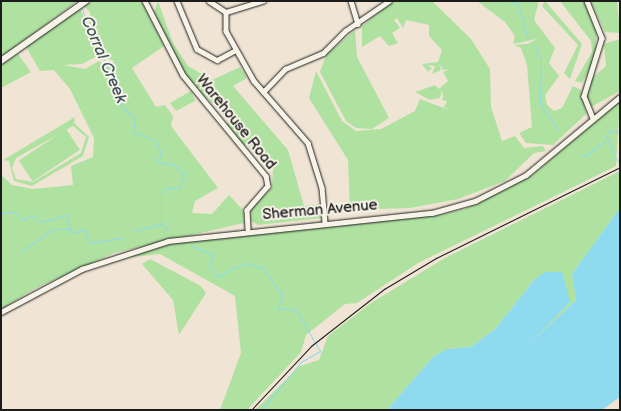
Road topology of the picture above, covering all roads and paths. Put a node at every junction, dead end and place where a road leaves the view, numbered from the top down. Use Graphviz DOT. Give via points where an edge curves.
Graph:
graph roads {
  1 [pos="86,1"];
  2 [pos="145,1"];
  3 [pos="177,1"];
  4 [pos="209,1"];
  5 [pos="263,1"];
  6 [pos="351,1"];
  7 [pos="389,1"];
  8 [pos="588,1"];
  9 [pos="226,12"];
  10 [pos="358,24"];
  11 [pos="236,50"];
  12 [pos="1,61"];
  13 [pos="263,92"];
  14 [pos="620,97"];
  15 [pos="593,118"];
  16 [pos="325,222"];
  17 [pos="248,229"];
  18 [pos="1,312"];
  1 -- 12 [label="main road"];
  2 -- 17 [label="street, Warehouse Road" via="187,81 266,176 268,186 247,210"];
  3 -- 11 [label="street" via="197,49 217,60"];
  4 -- 9 [label="street"];
  5 -- 9 [label="street"];
  6 -- 10 [label="street"];
  7 -- 10 [label="street"];
  8 -- 15 [label="street" via="602,38 584,96"];
  9 -- 11 [label="street" via="225,28"];
  10 -- 13 [label="street" via="323,53 285,69"];
  11 -- 13 [label="street"];
  13 -- 16 [label="street" via="308,143 322,188"];
  14 -- 15 [label="street, Sherman Avenue"];
  15 -- 16 [label="street, Sherman Avenue" via="526,175 475,201 432,213"];
  16 -- 17 [label="street, Sherman Avenue"];
  17 -- 18 [label="street, Sherman Avenue" via="190,236 131,250 53,282"];
}
